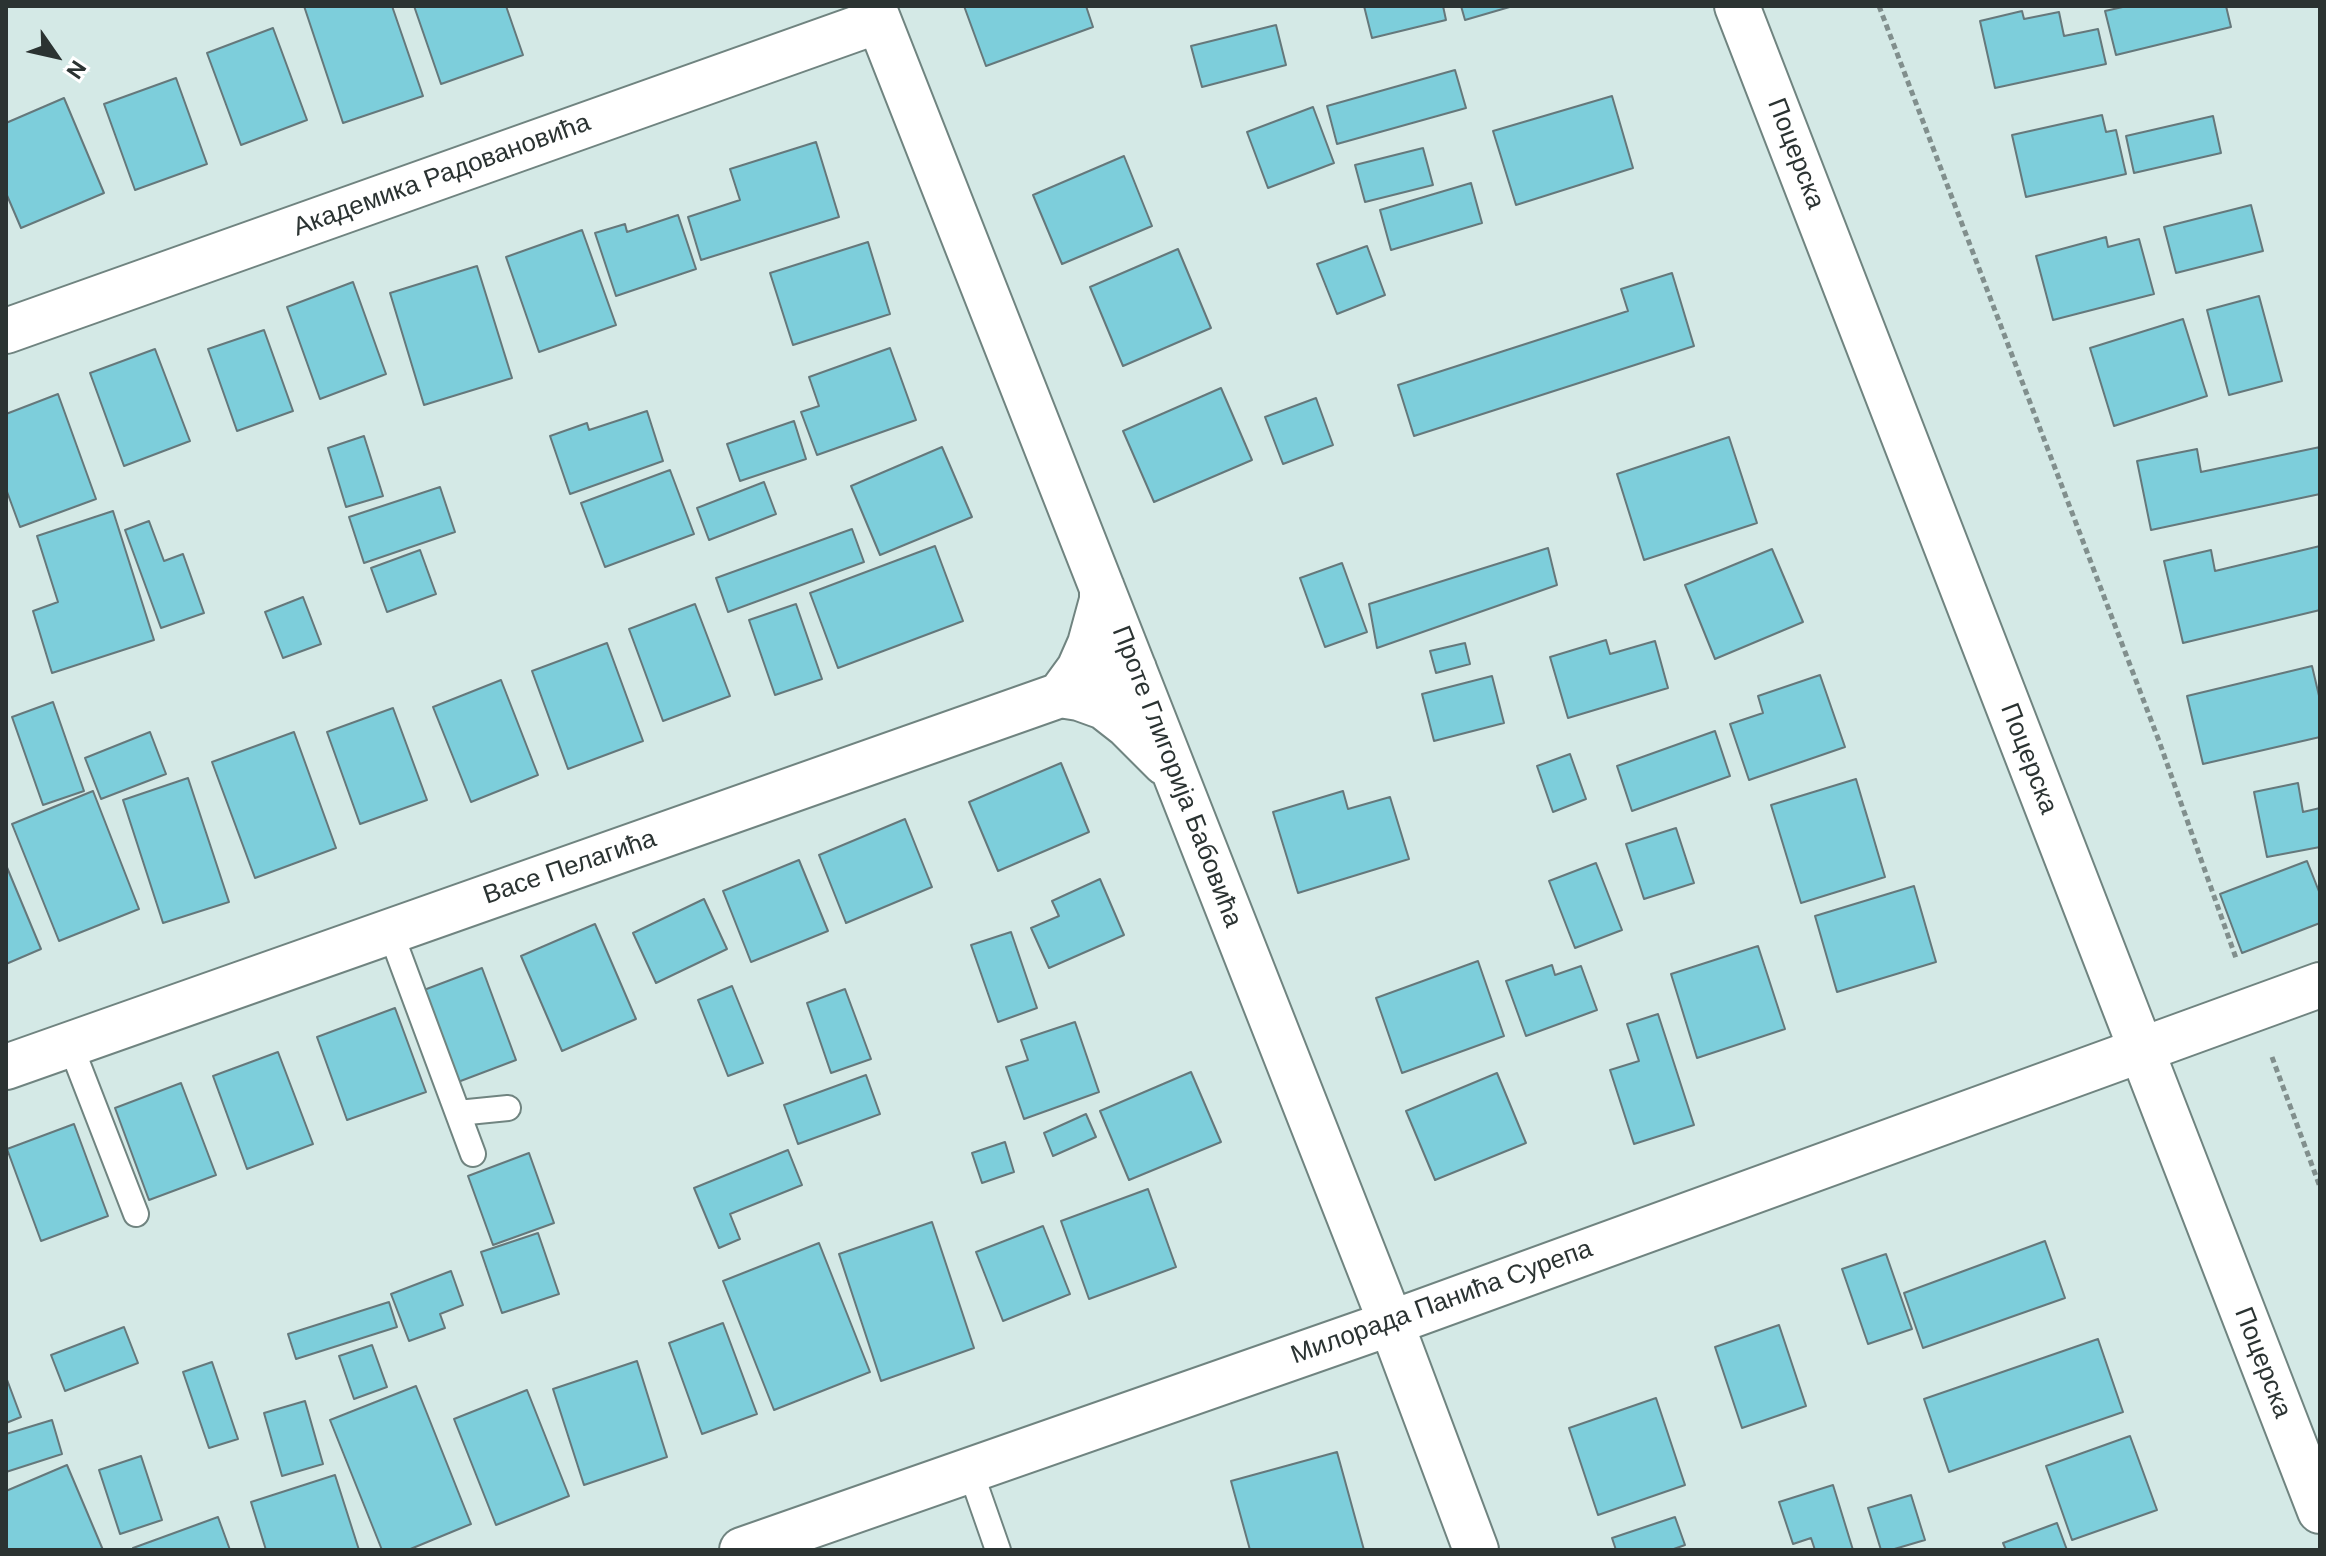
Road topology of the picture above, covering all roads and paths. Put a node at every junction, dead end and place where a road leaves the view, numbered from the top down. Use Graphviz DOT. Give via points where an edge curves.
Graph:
graph roads {
  1 [pos="1737,6"];
  2 [pos="1879,6"];
  3 [pos="876,13"];
  4 [pos="6,331"];
  5 [pos="1102,588"];
  6 [pos="1134,669"];
  7 [pos="1060,695"];
  8 [pos="1177,777"];
  9 [pos="390,931"];
  10 [pos="2320,985"];
  11 [pos="2254,1009"];
  12 [pos="70,1044"];
  13 [pos="2140,1050"];
  14 [pos="6,1067"];
  15 [pos="508,1108"];
  16 [pos="458,1113"];
  17 [pos="473,1154"];
  18 [pos="2320,1187"];
  19 [pos="136,1214"];
  20 [pos="1391,1323"];
  21 [pos="970,1470"];
  22 [pos="2320,1511"];
  23 [pos="742,1550"];
  24 [pos="998,1550"];
  25 [pos="1476,1550"];
  1 -- 13 [label="street, Поцерска"];
  2 -- 11 [label="path" via="2143,698"];
  3 -- 4 [label="street, Академика Радовановића"];
  3 -- 5 [label="street, Проте Глигорија Бабовића"];
  5 -- 6 [label="street, Проте Глигорија Бабовића"];
  5 -- 7 [label="street" via="1090,644"];
  6 -- 7 [label="street, Васе Пелагића"];
  6 -- 8 [label="street, Проте Глигорија Бабовића"];
  7 -- 8 [label="street" via="1104,707"];
  7 -- 9 [label="street, Васе Пелагића"];
  8 -- 20 [label="street, Проте Глигорија Бабовића"];
  9 -- 12 [label="street, Васе Пелагића"];
  9 -- 16 [label="lane"];
  10 -- 11 [label="street, Милорада Панића Сурепа"];
  11 -- 13 [label="street, Милорада Панића Сурепа"];
  11 -- 18 [label="path"];
  12 -- 14 [label="street, Васе Пелагића"];
  12 -- 19 [label="lane"];
  13 -- 20 [label="street, Милорада Панића Сурепа"];
  13 -- 22 [label="street, Поцерска"];
  15 -- 16 [label="lane"];
  16 -- 17 [label="lane"];
  20 -- 21 [label="street, Милорада Панића Сурепа"];
  20 -- 25 [label="street, Проте Глигорија Бабовића"];
  21 -- 23 [label="street, Милорада Панића Сурепа"];
  21 -- 24 [label="lane"];
}
